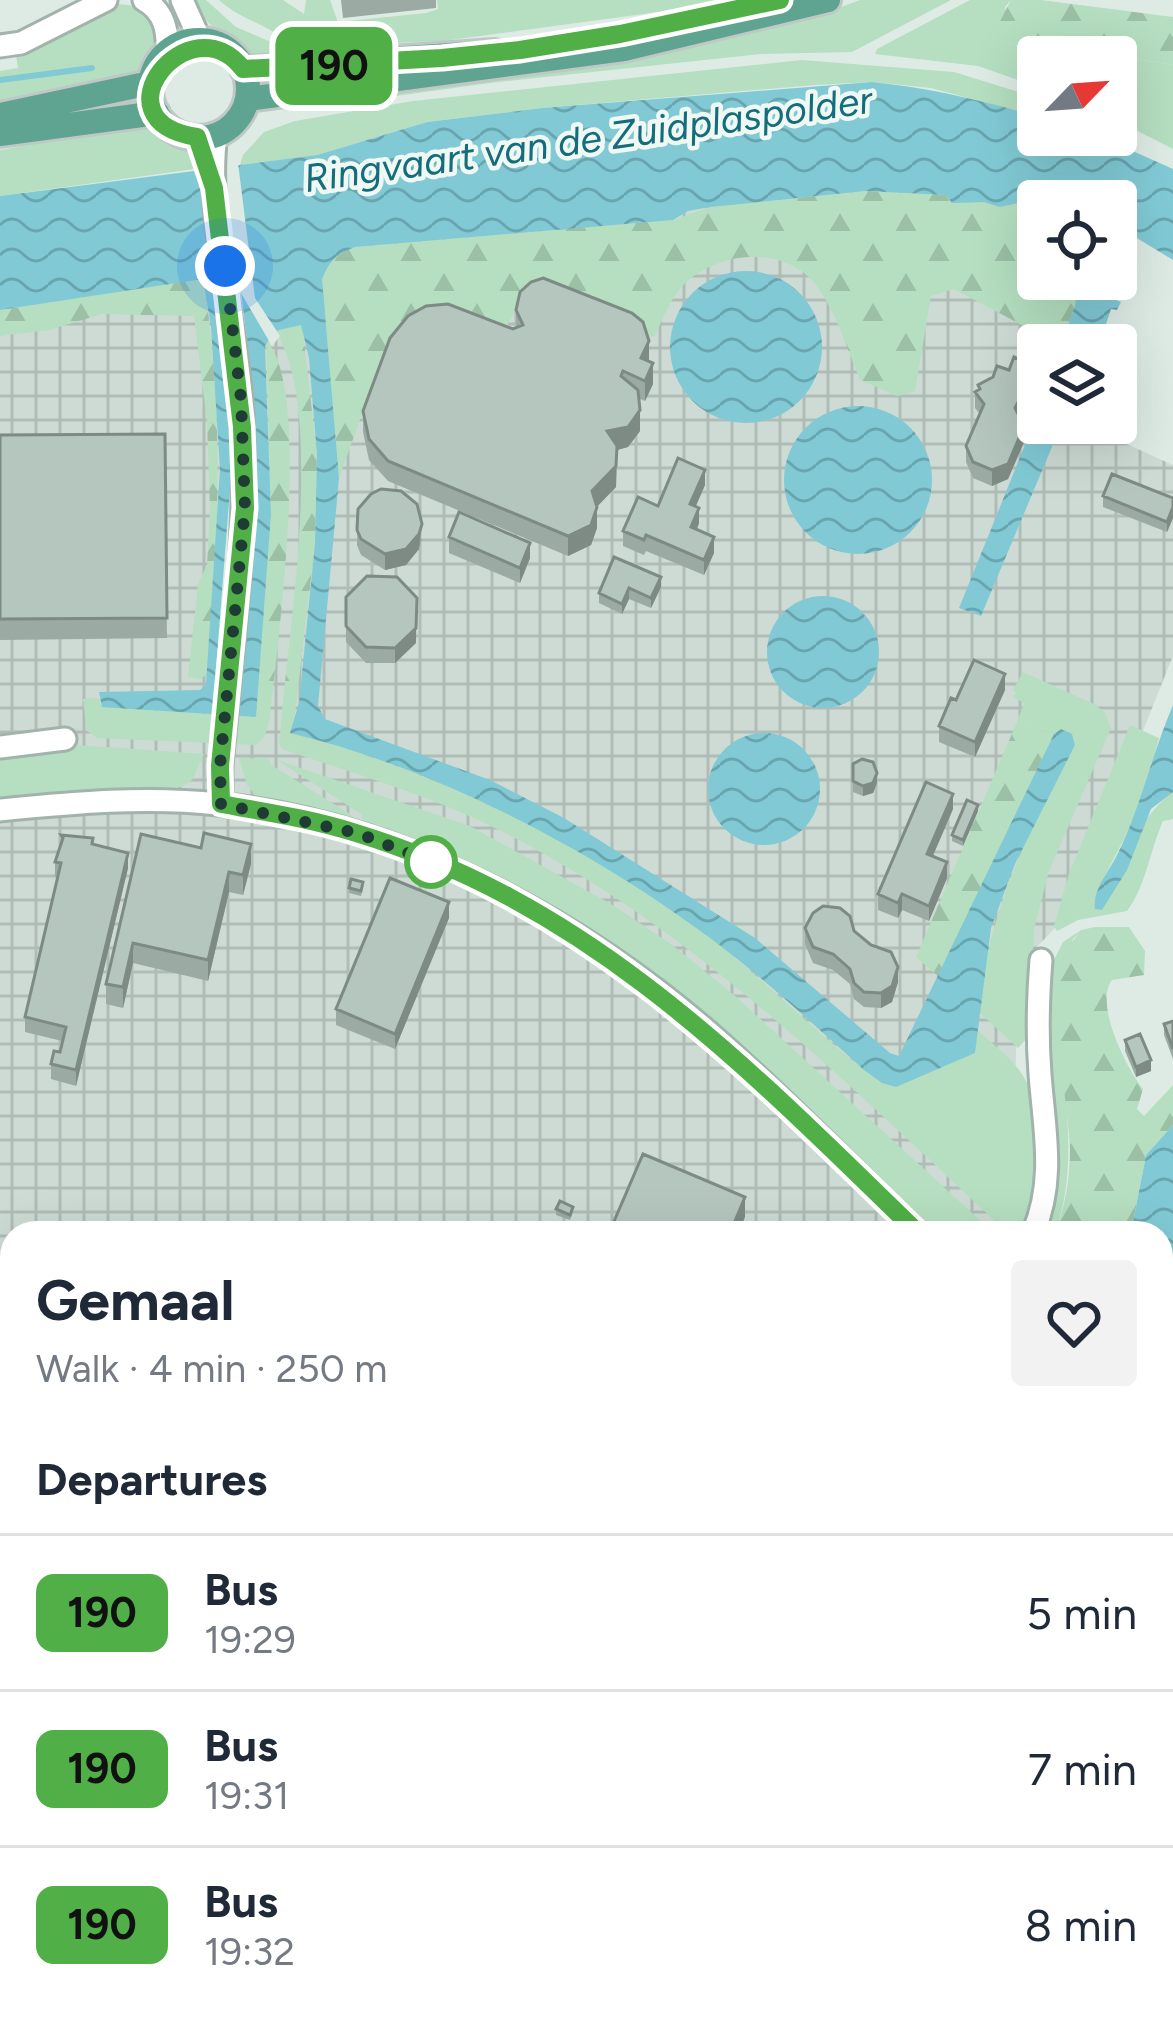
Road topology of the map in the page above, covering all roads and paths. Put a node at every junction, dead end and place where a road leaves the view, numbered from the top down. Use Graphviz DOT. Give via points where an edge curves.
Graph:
graph roads {
  1 [pos="106,0"];
  2 [pos="144,0"];
  3 [pos="182,0"];
  4 [pos="780,0"];
  5 [pos="828,0"];
  6 [pos="89,4"];
  7 [pos="200,40"];
  8 [pos="0,46"];
  9 [pos="167,51"];
  10 [pos="243,69"];
  11 [pos="150,83"];
  12 [pos="247,99"];
  13 [pos="157,113"];
  14 [pos="0,115"];
  15 [pos="0,134"];
  16 [pos="208,148"];
  17 [pos="65,739"];
  18 [pos="0,747"];
  19 [pos="221,804"];
  20 [pos="0,810"];
  21 [pos="1041,960"];
  22 [pos="905,1221"];
  23 [pos="1037,1221"];
  1 -- 6 [label="street"];
  2 -- 9 [label="street" via="165,23"];
  3 -- 7 [label="street"];
  4 -- 10 [label="main road" via="520,50"];
  5 -- 12 [label="main road" via="624,49"];
  6 -- 8 [label="street" via="21,43"];
  7 -- 9 [label="main road"];
  7 -- 10 [label="main road" via="226,48"];
  9 -- 11 [label="main road"];
  10 -- 12 [label="main road"];
  11 -- 13 [label="main road"];
  11 -- 14 [label="main road"];
  12 -- 16 [label="main road"];
  13 -- 15 [label="main road"];
  13 -- 16 [label="main road"];
  16 -- 19 [label="street" via="241,399 245,508"];
  17 -- 18 [label="street"];
  19 -- 20 [label="street" via="139,799"];
  19 -- 22 [label="street" via="357,833 512,897 638,976 705,1030"];
  21 -- 23 [label="street" via="1037,1019 1048,1149"];
}
